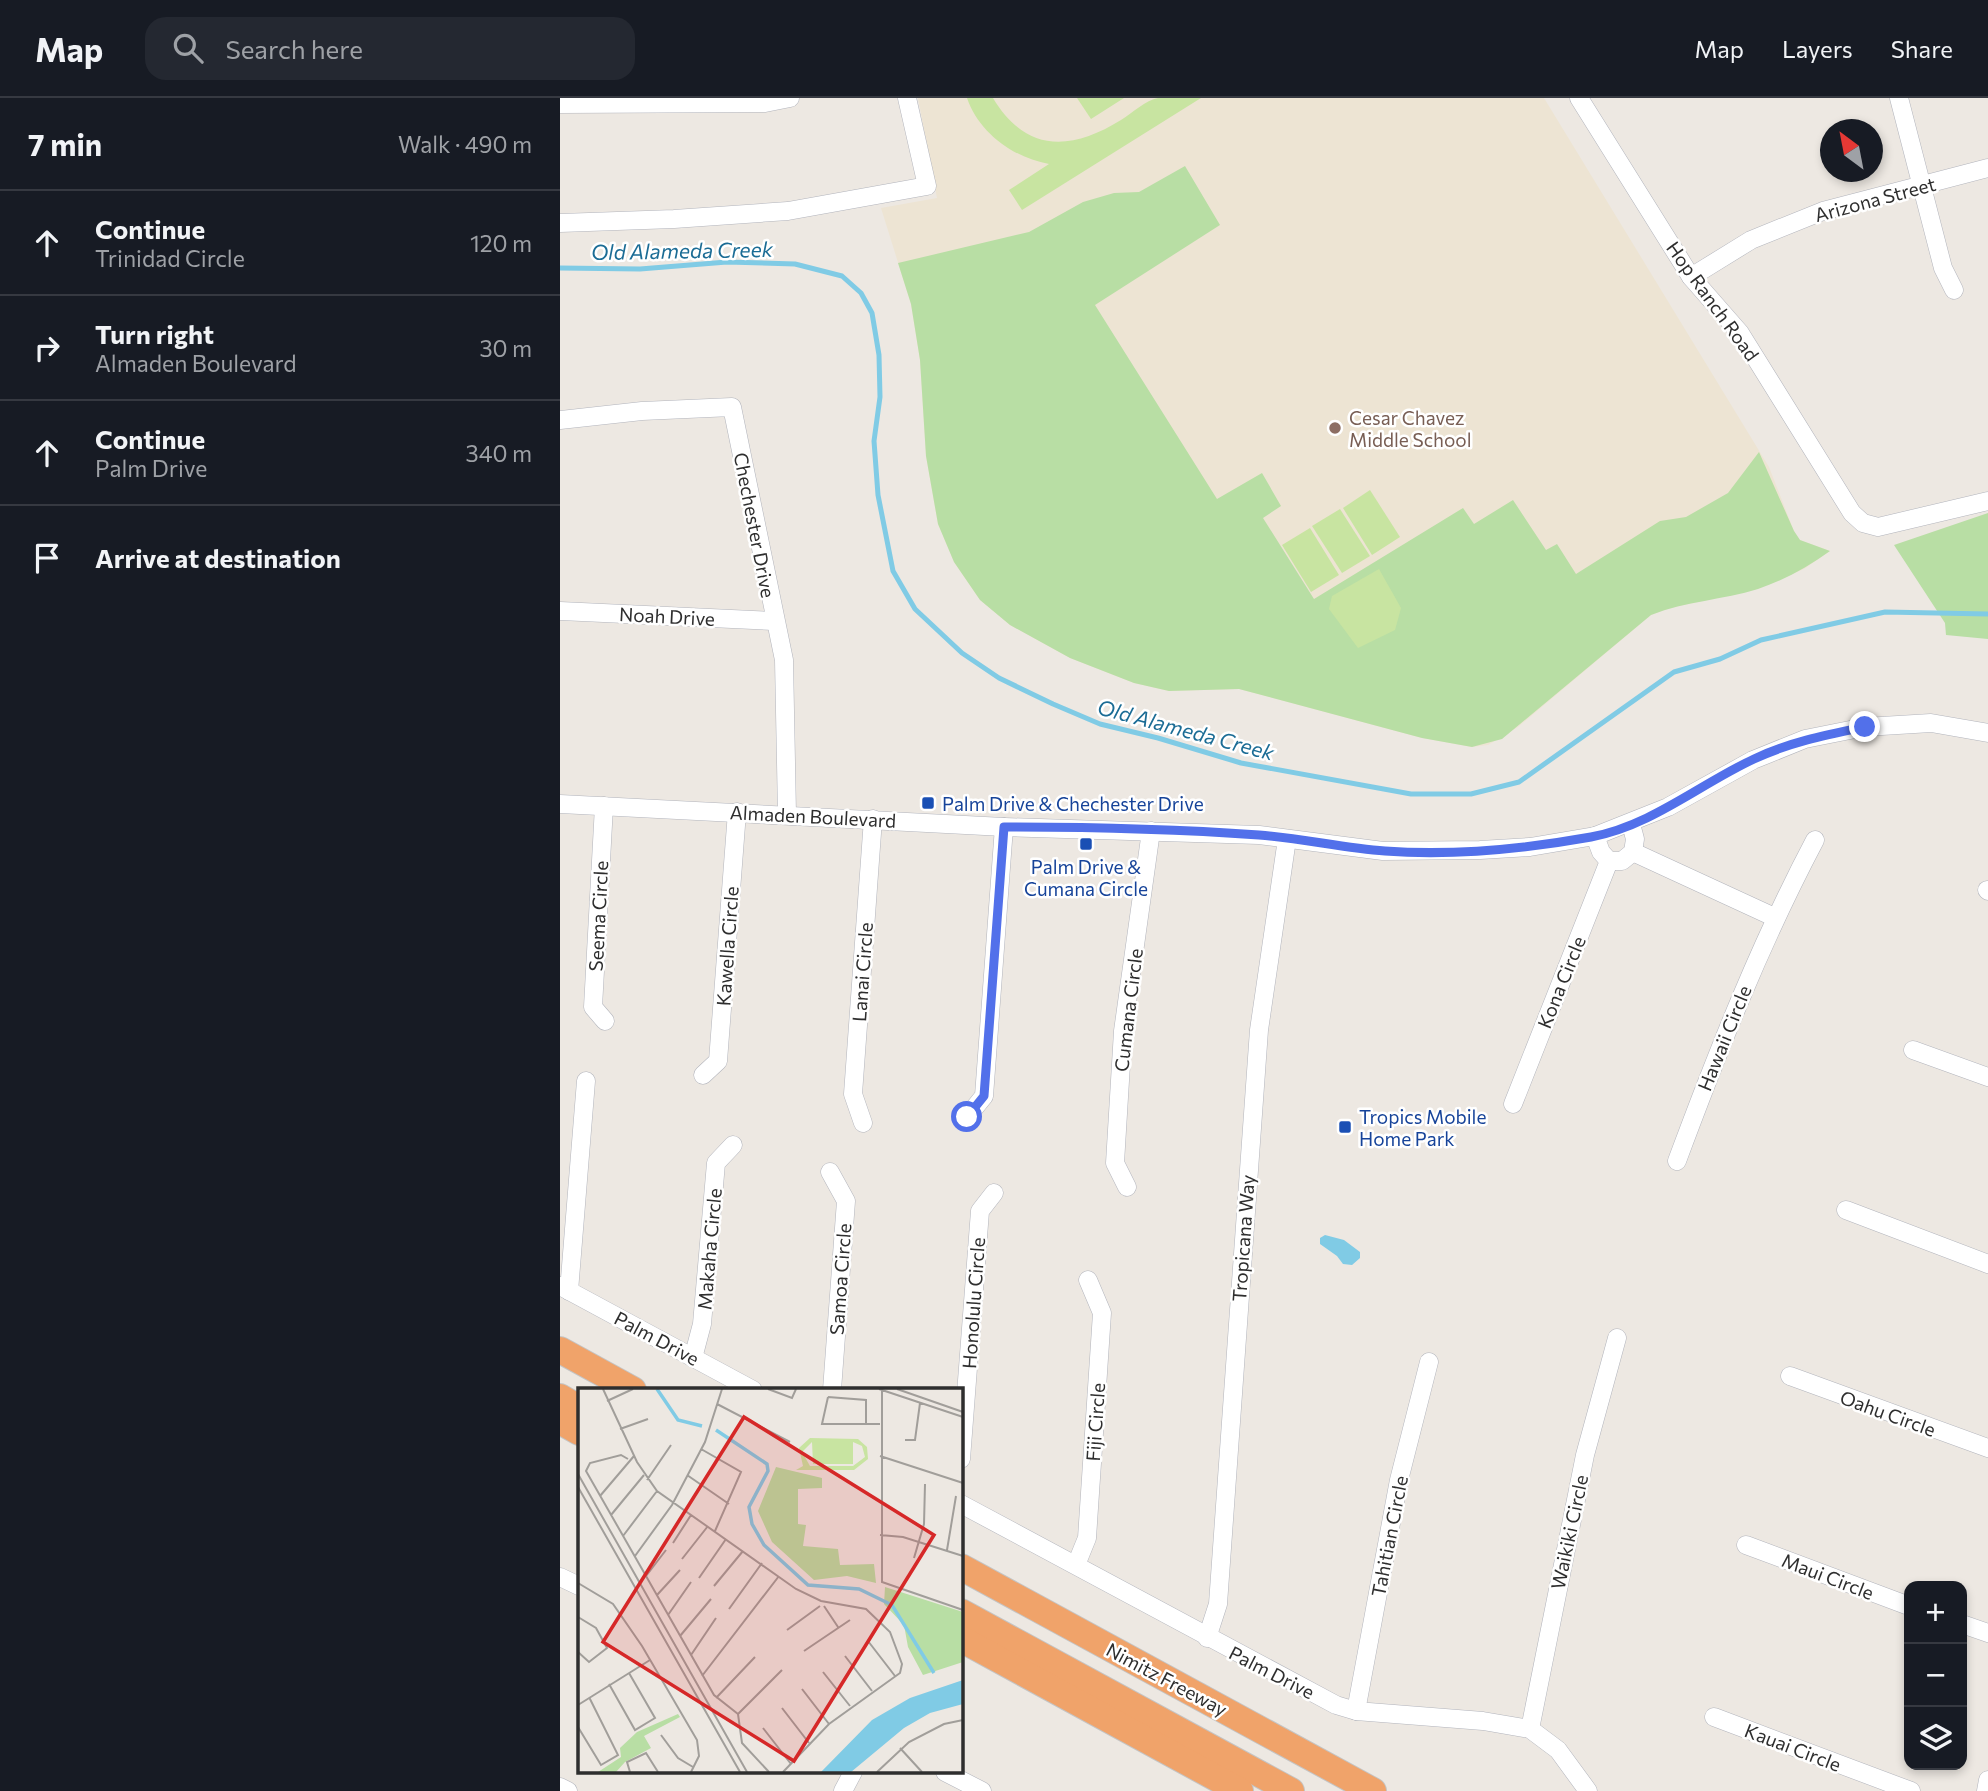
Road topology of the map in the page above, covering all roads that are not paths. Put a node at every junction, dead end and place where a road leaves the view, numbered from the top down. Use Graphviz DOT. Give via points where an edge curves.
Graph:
graph roads {
  1 [pos="790,98"];
  2 [pos="907,98"];
  3 [pos="1579,98"];
  4 [pos="1899,98"];
  5 [pos="560,104"];
  6 [pos="1988,168"];
  7 [pos="1921,186"];
  8 [pos="560,223"];
  9 [pos="1691,277"];
  10 [pos="1954,290"];
  11 [pos="560,420"];
  12 [pos="1988,501"];
  13 [pos="560,611"];
  14 [pos="774,621"];
  15 [pos="1988,733"];
  16 [pos="560,804"];
  17 [pos="604,806"];
  18 [pos="737,811"];
  19 [pos="787,814"];
  20 [pos="873,819"];
  21 [pos="1631,824"];
  22 [pos="1004,827"];
  23 [pos="1151,831"];
  24 [pos="1595,836"];
  25 [pos="1287,839"];
  26 [pos="1815,840"];
  27 [pos="1633,852"];
  28 [pos="1609,861"];
  29 [pos="1774,917"];
  30 [pos="604,1021"];
  31 [pos="1913,1050"];
  32 [pos="704,1075"];
  33 [pos="1988,1077"];
  34 [pos="586,1081"];
  35 [pos="1513,1104"];
  36 [pos="967,1117"];
  37 [pos="863,1123"];
  38 [pos="733,1145"];
  39 [pos="1676,1161"];
  40 [pos="830,1172"];
  41 [pos="1127,1187"];
  42 [pos="994,1193"];
  43 [pos="1846,1210"];
  44 [pos="1988,1264"];
  45 [pos="1088,1280"];
  46 [pos="564,1288"];
  47 [pos="1617,1338"];
  48 [pos="560,1350"];
  49 [pos="693,1357"];
  50 [pos="1429,1362"];
  51 [pos="1790,1376"];
  52 [pos="630,1388"];
  53 [pos="749,1388"];
  54 [pos="832,1388"];
  55 [pos="560,1397"];
  56 [pos="578,1407"];
  57 [pos="560,1421"];
  58 [pos="578,1431"];
  59 [pos="962,1446"];
  60 [pos="1988,1448"];
  61 [pos="962,1505"];
  62 [pos="1746,1545"];
  63 [pos="1076,1565"];
  64 [pos="962,1568"];
  65 [pos="560,1577"];
  66 [pos="578,1586"];
  67 [pos="1904,1604"];
  68 [pos="962,1613"];
  69 [pos="1967,1626"];
  70 [pos="1988,1633"];
  71 [pos="1207,1638"];
  72 [pos="962,1640"];
  73 [pos="1356,1711"];
  74 [pos="1714,1717"];
  75 [pos="1530,1729"];
  76 [pos="852,1774"];
  77 [pos="949,1774"];
  78 [pos="1988,1780"];
  79 [pos="560,1787"];
  80 [pos="568,1791"];
  81 [pos="843,1791"];
  82 [pos="982,1791"];
  83 [pos="1240,1791"];
  84 [pos="1291,1791"];
  85 [pos="1373,1791"];
  86 [pos="1588,1791"];
  87 [pos="1911,1791"];
  88 [pos="1986,1791"];
  1 -- 5 [label="street" via="765,103"];
  2 -- 8 [label="street" via="926,186 788,211"];
  3 -- 9 [label="street, Hop Ranch Road"];
  4 -- 7 [label="street"];
  6 -- 7 [label="street, Arizona Street"];
  7 -- 9 [label="street, Arizona Street" via="1823,211 1751,240"];
  7 -- 10 [label="street" via="1943,268"];
  9 -- 12 [label="street, Hop Ranch Road" via="1740,333 1852,513 1863,523 1878,527"];
  11 -- 14 [label="street, Chechester Drive" via="732,407"];
  13 -- 14 [label="street, Noah Drive"];
  14 -- 19 [label="street, Chechester Drive" via="784,660"];
  15 -- 21 [label="street" via="1931,723 1865,727 1805,739 1753,760"];
  16 -- 17 [label="street, Almaden Boulevard"];
  17 -- 18 [label="street, Almaden Boulevard"];
  17 -- 30 [label="street, Seema Circle" via="593,1007"];
  18 -- 19 [label="street, Almaden Boulevard"];
  18 -- 32 [label="street, Kawella Circle" via="718,1061"];
  19 -- 20 [label="street, Almaden Boulevard"];
  20 -- 22 [label="street, Almaden Boulevard"];
  20 -- 37 [label="street, Lanai Circle" via="853,1094"];
  21 -- 24 [label="street"];
  21 -- 27 [label="street"];
  22 -- 23 [label="street, Almaden Boulevard"];
  22 -- 36 [label="street" via="984,1096"];
  23 -- 25 [label="street"];
  23 -- 41 [label="street, Cumana Circle" via="1122,1044 1115,1163"];
  24 -- 25 [label="street" via="1530,847 1422,853"];
  24 -- 28 [label="street"];
  25 -- 71 [label="street, Tropicana Way" via="1259,1030 1218,1604"];
  26 -- 29 [label="street, Hawaii Circle"];
  27 -- 28 [label="street" via="1622,861"];
  27 -- 29 [label="street"];
  28 -- 35 [label="street, Kona Circle"];
  29 -- 39 [label="street, Hawaii Circle"];
  31 -- 33 [label="street"];
  34 -- 46 [label="street"];
  38 -- 49 [label="street, Makaha Circle" via="716,1163 702,1324"];
  40 -- 54 [label="street, Samoa Circle" via="846,1200"];
  42 -- 59 [label="street, Honolulu Circle" via="980,1211"];
  43 -- 44 [label="street"];
  45 -- 63 [label="street, Fiji Circle" via="1102,1314 1087,1538"];
  46 -- 49 [label="street, Palm Drive"];
  47 -- 75 [label="street, Waikiki Circle" via="1586,1455"];
  48 -- 52 [label="highway"];
  49 -- 53 [label="street, Palm Drive"];
  50 -- 73 [label="street, Tahitian Circle" via="1399,1480"];
  51 -- 60 [label="street, Oahu Circle"];
  55 -- 56 [label="highway"];
  57 -- 58 [label="highway"];
  61 -- 63 [label="street, Palm Drive"];
  62 -- 67 [label="street, Maui Circle"];
  63 -- 71 [label="street, Palm Drive"];
  64 -- 85 [label="highway, Nimitz Freeway"];
  65 -- 66 [label="street"];
  68 -- 84 [label="highway"];
  69 -- 70 [label="street"];
  71 -- 73 [label="street, Palm Drive"];
  72 -- 83 [label="highway"];
  73 -- 75 [label="street, Palm Drive"];
  74 -- 87 [label="street, Kauai Circle"];
  75 -- 86 [label="street, Palm Drive" via="1558,1749"];
  76 -- 81 [label="street"];
  77 -- 82 [label="street"];
  78 -- 88 [label="street"];
  79 -- 80 [label="street"];
}
